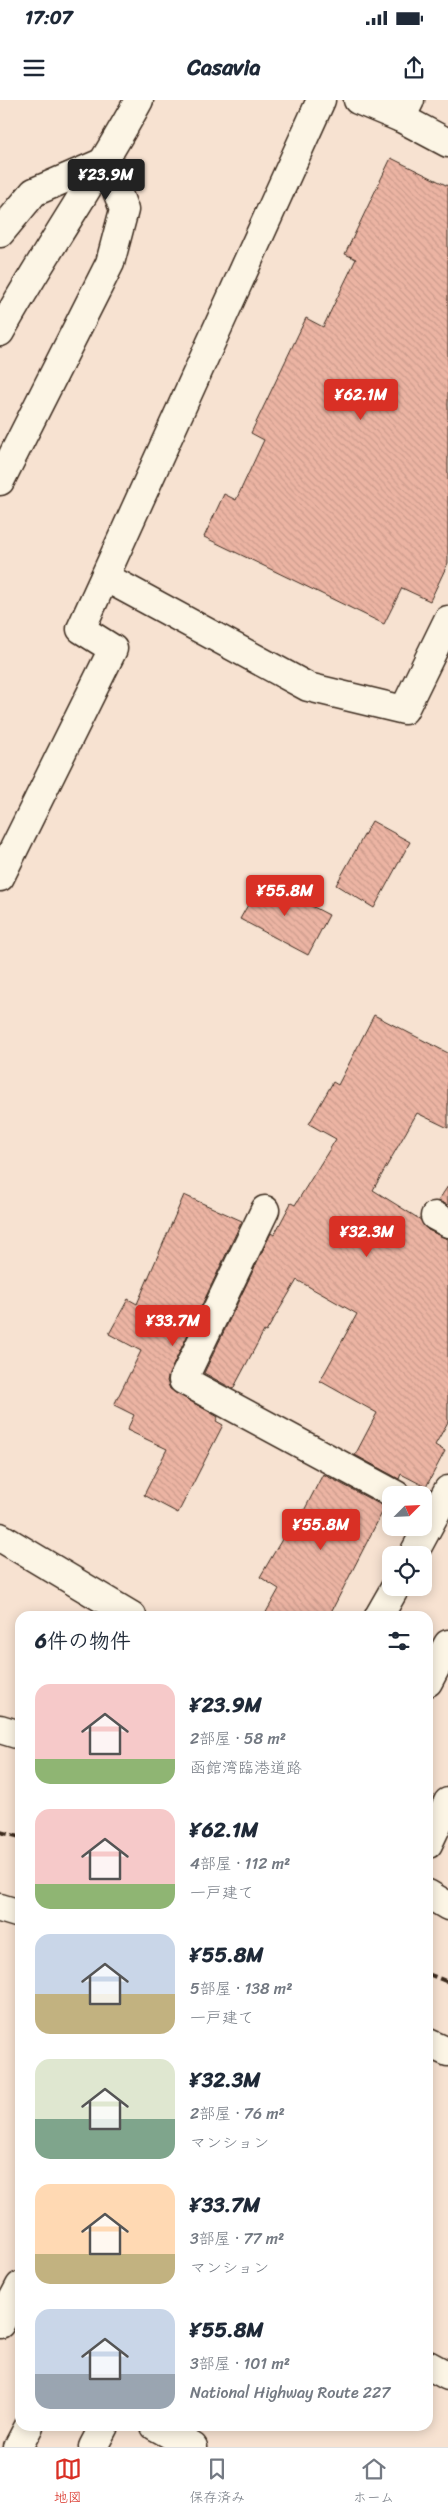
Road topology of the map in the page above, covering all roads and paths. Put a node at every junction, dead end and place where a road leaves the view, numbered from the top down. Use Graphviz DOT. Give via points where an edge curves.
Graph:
graph roads {
  1 [pos="139,100"];
  2 [pos="321,100"];
  3 [pos="358,100"];
  4 [pos="406,109"];
  5 [pos="448,143"];
  6 [pos="106,161"];
  7 [pos="0,233"];
  8 [pos="0,332"];
  9 [pos="0,481"];
  10 [pos="105,577"];
  11 [pos="448,620"];
  12 [pos="0,877"];
  13 [pos="265,1210"];
  14 [pos="382,1487"];
  15 [pos="448,1490"];
  16 [pos="432,1509"];
  17 [pos="0,1537"];
  18 [pos="390,1596"];
  19 [pos="124,1611"];
  20 [pos="382,1611"];
  21 [pos="448,1644"];
  22 [pos="433,1672"];
  23 [pos="0,1729"];
  24 [pos="15,1734"];
  25 [pos="448,1802"];
  26 [pos="433,1834"];
  27 [pos="433,1897"];
  28 [pos="448,1906"];
  29 [pos="0,1908"];
  30 [pos="15,1912"];
  31 [pos="433,2045"];
  32 [pos="448,2052"];
  33 [pos="15,2296"];
  34 [pos="0,2324"];
  35 [pos="433,2368"];
  36 [pos="448,2376"];
  37 [pos="26,2431"];
  38 [pos="101,2431"];
  39 [pos="164,2431"];
  40 [pos="18,2447"];
  41 [pos="93,2447"];
  42 [pos="193,2447"];
  1 -- 6 [label="main road"];
  2 -- 10 [label="main road"];
  3 -- 4 [label="main road"];
  4 -- 5 [label="main road"];
  6 -- 7 [label="main road" via="34,192"];
  6 -- 8 [label="main road" via="31,277"];
  6 -- 9 [label="main road" via="124,210 110,263"];
  10 -- 11 [label="main road" via="308,687 404,710"];
  10 -- 12 [label="main road" via="81,629 113,650"];
  13 -- 14 [label="main road" via="183,1380"];
  15 -- 16 [label="main road"];
  17 -- 19 [label="main road"];
  18 -- 20 [label="main road"];
  21 -- 22 [label="main road"];
  23 -- 24 [label="main road"];
  25 -- 26 [label="main road"];
  27 -- 28 [label="main road"];
  29 -- 30 [label="main road"];
  31 -- 32 [label="main road"];
  33 -- 34 [label="main road"];
  35 -- 36 [label="main road"];
  37 -- 40 [label="main road"];
  38 -- 41 [label="main road"];
  39 -- 42 [label="main road"];
}
